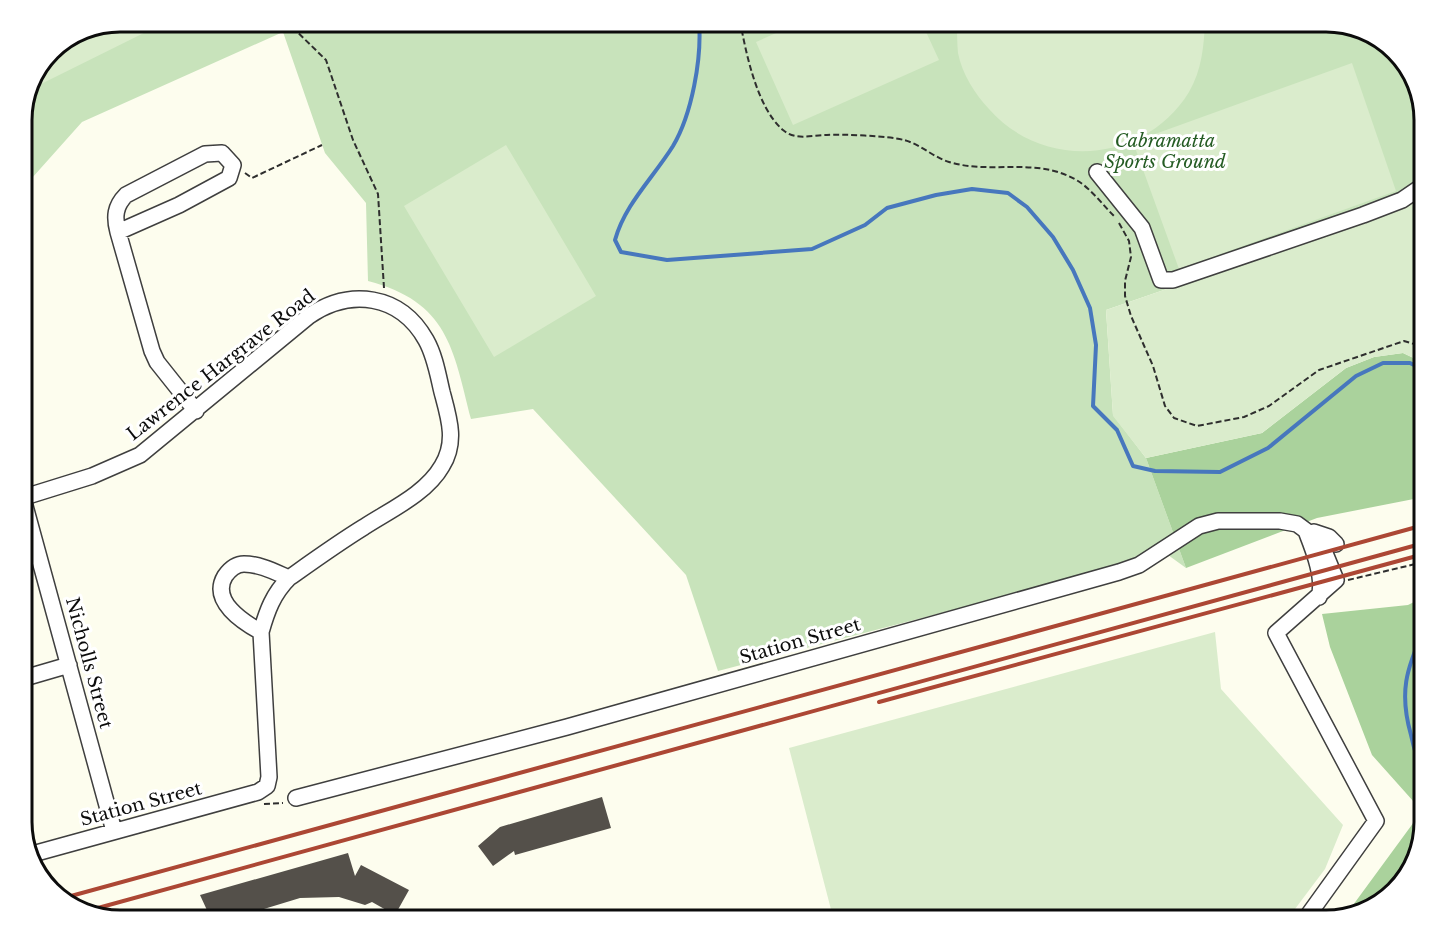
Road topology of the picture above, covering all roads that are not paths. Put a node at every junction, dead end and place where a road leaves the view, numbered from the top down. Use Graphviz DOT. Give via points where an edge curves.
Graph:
graph roads {
  1 [pos="1097,172"];
  2 [pos="1414,192"];
  3 [pos="118,232"];
  4 [pos="196,411"];
  5 [pos="32,496"];
  6 [pos="32,525"];
  7 [pos="1305,529"];
  8 [pos="1336,544"];
  9 [pos="289,578"];
  10 [pos="1318,597"];
  11 [pos="261,632"];
  12 [pos="69,665"];
  13 [pos="32,676"];
  14 [pos="262,790"];
  15 [pos="296,798"];
  16 [pos="114,831"];
  17 [pos="37,853"];
  18 [pos="1312,910"];
  1 -- 2 [label="street" via="1142,228 1161,280 1173,280 1363,215"];
  3 -- 3 [label="street" via="117,203 126,195 205,154 222,153 233,165 229,178"];
  3 -- 4 [label="street" via="152,351"];
  4 -- 5 [label="street, Lawrence Hargrave Road" via="128,462"];
  4 -- 9 [label="street, Lawrence Hargrave Road" via="325,306 351,298 391,306 411,320 430,349 451,429 448,454 432,480"];
  6 -- 12 [label="street, Nicholls Street"];
  7 -- 8 [label="street, Station Street" via="1329,537"];
  7 -- 10 [label="street" via="1321,590"];
  7 -- 10 [label="street" via="1324,547 1336,580"];
  7 -- 15 [label="street, Station Street" via="1280,521 1218,521 1199,526 1139,565 1119,572 567,727"];
  9 -- 11 [label="street, Lawrence Hargrave Road" via="272,599"];
  9 -- 11 [label="street" via="244,564 231,568 223,581 226,605"];
  10 -- 18 [label="street" via="1276,633 1376,820"];
  11 -- 14 [label="street, Lawrence Hargrave Road" via="269,777"];
  12 -- 13 [label="street"];
  12 -- 16 [label="street, Nicholls Street"];
  14 -- 16 [label="street, Station Street"];
  16 -- 17 [label="street, Station Street"];
}
